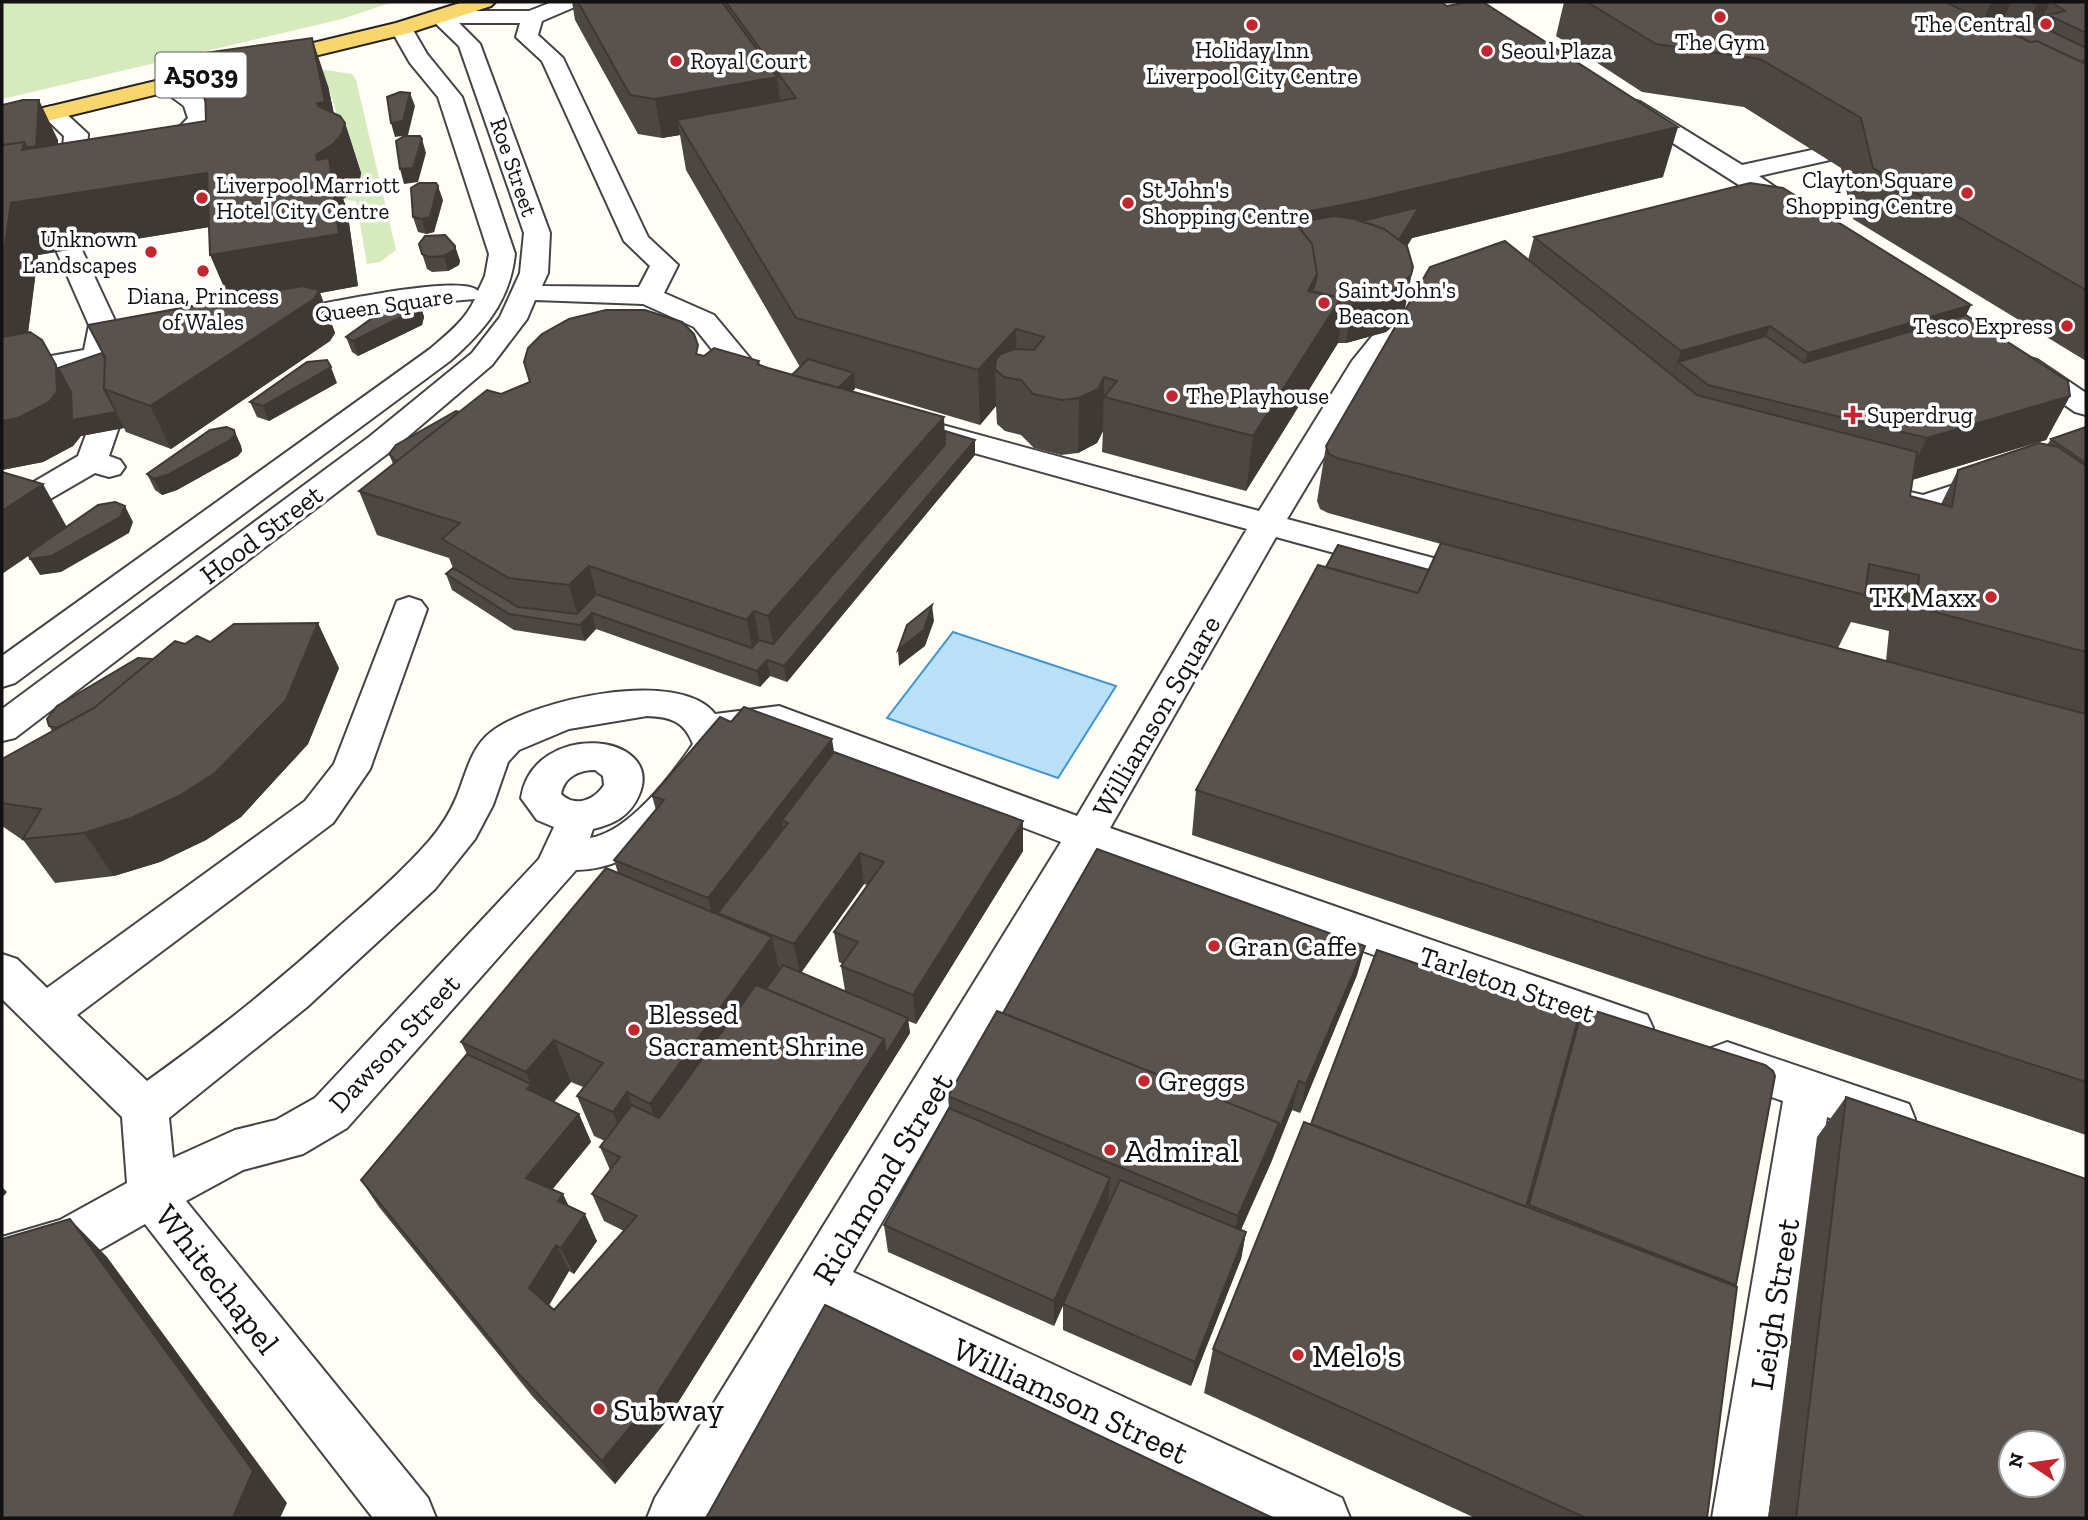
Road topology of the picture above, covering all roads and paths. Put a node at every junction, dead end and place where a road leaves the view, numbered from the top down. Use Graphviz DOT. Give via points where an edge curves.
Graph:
graph roads {
  1 [pos="484,2"];
  2 [pos="570,2"];
  3 [pos="440,17"];
  4 [pos="532,17"];
  5 [pos="401,28"];
  6 [pos="165,84"];
  7 [pos="1615,96"];
  8 [pos="52,113"];
  9 [pos="2,125"];
  10 [pos="1821,155"];
  11 [pos="136,158"];
  12 [pos="99,163"];
  13 [pos="1741,173"];
  14 [pos="1773,194"];
  15 [pos="1735,204"];
  16 [pos="1817,225"];
  17 [pos="69,250"];
  18 [pos="499,276"];
  19 [pos="1443,278"];
  20 [pos="466,293"];
  21 [pos="542,294"];
  22 [pos="648,296"];
  23 [pos="509,326"];
  24 [pos="243,328"];
  25 [pos="163,344"];
  26 [pos="2008,354"];
  27 [pos="96,357"];
  28 [pos="2,374"];
  29 [pos="793,392"];
  30 [pos="2086,406"];
  31 [pos="893,420"];
  32 [pos="2086,451"];
  33 [pos="2006,478"];
  34 [pos="1854,488"];
  35 [pos="2,500"];
  36 [pos="2040,502"];
  37 [pos="1917,503"];
  38 [pos="1267,524"];
  39 [pos="1901,535"];
  40 [pos="1512,590"];
  41 [pos="409,609"];
  42 [pos="2,674"];
  43 [pos="2,728"];
  44 [pos="707,729"];
  45 [pos="1087,836"];
  46 [pos="2,972"];
  47 [pos="46,1013"];
  48 [pos="1808,1091"];
  49 [pos="145,1109"];
  50 [pos="1927,1130"];
  51 [pos="152,1196"];
  52 [pos="2,1261"];
  53 [pos="821,1282"];
  54 [pos="401,1514"];
  55 [pos="675,1518"];
  56 [pos="1322,1518"];
  57 [pos="1740,1518"];
  1 -- 3 [label="main road, A5039"];
  2 -- 4 [label="street"];
  3 -- 4 [label="street"];
  3 -- 5 [label="main road, A5039"];
  3 -- 23 [label="street, Roe Street" via="469,44 537,233 534,273"];
  4 -- 22 [label="street" via="527,37 552,58 637,241 664,265"];
  5 -- 6 [label="main road, A5039"];
  5 -- 18 [label="street, Roe Street" via="418,58 450,97 496,229 502,254"];
  6 -- 8 [label="main road, A5039"];
  6 -- 11 [label="street" via="195,103 200,119 173,148"];
  7 -- 13 [label="street"];
  8 -- 9 [label="main road, A5039"];
  8 -- 12 [label="street" via="76,134 73,181"];
  10 -- 13 [label="street"];
  13 -- 14 [label="street"];
  14 -- 15 [label="street"];
  14 -- 16 [label="street"];
  17 -- 27 [label="street" via="103,325"];
  18 -- 42 [label="street, Hood Street" via="471,328 440,355"];
  19 -- 38 [label="street, Williamson Square" via="1420,294 1367,361"];
  20 -- 24 [label="street, Queen Square" via="403,298"];
  21 -- 22 [label="street"];
  22 -- 29 [label="street" via="704,321 753,381"];
  23 -- 43 [label="street, Hood Street" via="482,359 380,444"];
  25 -- 27 [label="street"];
  26 -- 30 [label="street"];
  27 -- 28 [label="street"];
  27 -- 35 [label="street" via="94,374 106,421 101,464 34,495"];
  31 -- 38 [label="street"];
  32 -- 33 [label="street"];
  33 -- 36 [label="street"];
  33 -- 37 [label="street"];
  34 -- 37 [label="street"];
  37 -- 39 [label="street"];
  38 -- 40 [label="street"];
  38 -- 45 [label="street, Williamson Square"];
  41 -- 47 [label="street" via="351,769 319,811"];
  44 -- 45 [label="street, Williamson Square" via="779,719"];
  44 -- 49 [label="street" via="685,708 664,702 591,709 509,738 492,753 474,804 447,848 389,908 221,1055"];
  44 -- 51 [label="street, Dawson Street" via="712,745 652,819 619,845 601,852 571,836 331,1113 286,1139 235,1151"];
  45 -- 48 [label="street, Tarleton Street"];
  45 -- 53 [label="street, Richmond Street"];
  46 -- 47 [label="street"];
  47 -- 49 [label="street"];
  48 -- 50 [label="street, Tarleton Street"];
  48 -- 57 [label="street, Leigh Street"];
  49 -- 51 [label="street, Whitechapel"];
  51 -- 52 [label="street, Dawson Street" via="71,1240"];
  51 -- 54 [label="street, Whitechapel"];
  53 -- 55 [label="street, Richmond Street"];
  53 -- 56 [label="street, Williamson Street"];
}
